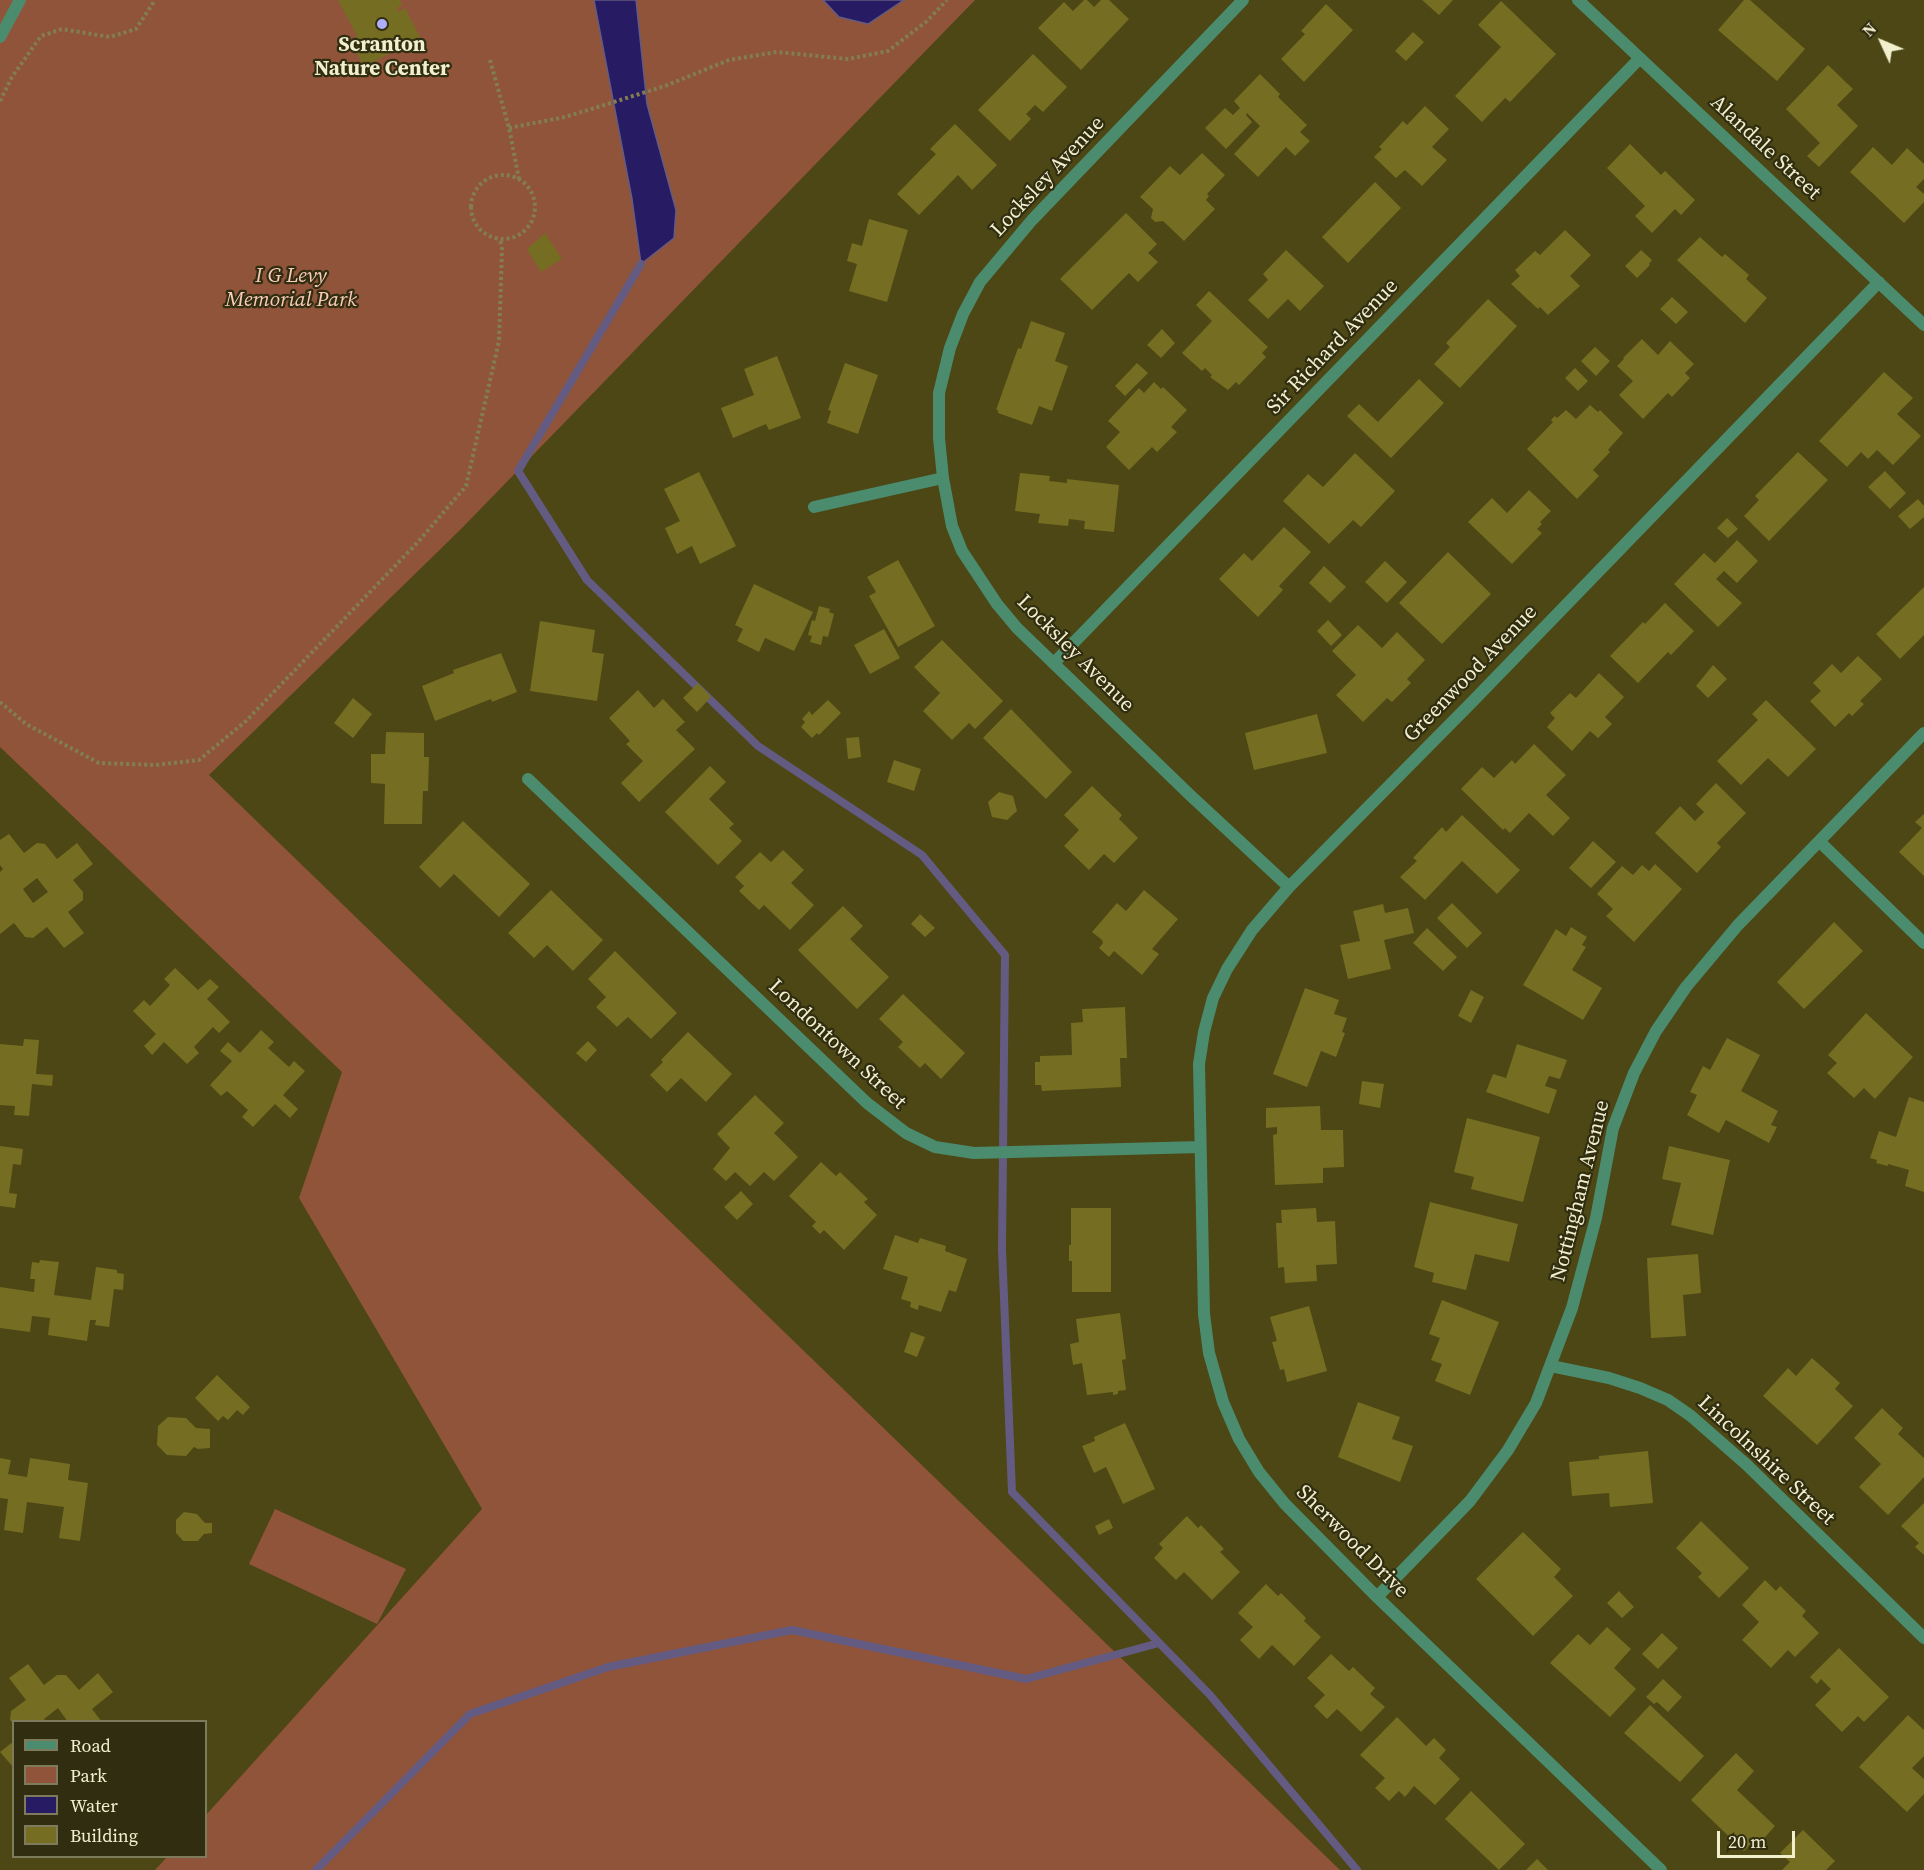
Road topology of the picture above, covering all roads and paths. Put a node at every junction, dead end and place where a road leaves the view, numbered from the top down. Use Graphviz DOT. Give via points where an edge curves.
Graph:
graph roads {
  1 [pos="20,0"];
  2 [pos="155,0"];
  3 [pos="948,0"];
  4 [pos="1243,0"];
  5 [pos="1578,0"];
  6 [pos="0,37"];
  7 [pos="1640,58"];
  8 [pos="490,60"];
  9 [pos="0,101"];
  10 [pos="509,128"];
  11 [pos="520,180"];
  12 [pos="500,238"];
  13 [pos="1879,282"];
  14 [pos="1924,325"];
  15 [pos="943,478"];
  16 [pos="814,507"];
  17 [pos="1054,663"];
  18 [pos="0,702"];
  19 [pos="1924,733"];
  20 [pos="528,779"];
  21 [pos="1821,842"];
  22 [pos="1289,887"];
  23 [pos="1924,943"];
  24 [pos="1200,1147"];
  25 [pos="1551,1366"];
  26 [pos="1377,1597"];
  27 [pos="1924,1638"];
  28 [pos="1661,1870"];
  1 -- 6 [label="street"];
  2 -- 9 [label="path" via="136,29 110,37 62,29 41,36"];
  3 -- 10 [label="path" via="888,51 848,58 777,52 748,56 565,117"];
  4 -- 15 [label="street, Locksley Avenue" via="1032,220 980,282 950,348 939,393"];
  5 -- 7 [label="street, Alandale Street"];
  7 -- 13 [label="street, Alandale Street"];
  7 -- 17 [label="street, Sir Richard Avenue"];
  8 -- 10 [label="path"];
  10 -- 11 [label="path"];
  11 -- 12 [label="path" via="527,184 536,201 533,219 522,234"];
  11 -- 12 [label="path" via="511,175 492,176 477,186 470,203 473,222 486,235"];
  12 -- 18 [label="path" via="500,341 466,486 418,542 246,721 199,760 156,765 99,763 26,724"];
  13 -- 14 [label="street, Alandale Street"];
  13 -- 22 [label="street, Greenwood Avenue"];
  15 -- 16 [label="street"];
  15 -- 17 [label="street, Locksley Avenue" via="952,526 962,551 1010,620"];
  17 -- 22 [label="street, Locksley Avenue"];
  19 -- 21 [label="street, Nottingham Avenue"];
  20 -- 24 [label="street, Londontown Street" via="867,1103 906,1133 935,1147 974,1153"];
  21 -- 23 [label="street"];
  21 -- 25 [label="street, Nottingham Avenue" via="1738,925 1686,987 1634,1073 1613,1128 1596,1218 1572,1308"];
  22 -- 24 [label="street, Greenwood Avenue" via="1252,930 1213,998 1199,1064"];
  24 -- 26 [label="street, Sherwood Drive" via="1204,1314 1209,1353 1223,1402 1259,1472 1285,1504"];
  25 -- 26 [label="street, Nottingham Avenue" via="1536,1403 1508,1450 1470,1501"];
  25 -- 27 [label="street, Lincolnshire Street" via="1640,1388 1691,1416 1747,1465"];
  26 -- 28 [label="street, Sherwood Drive"];
}
